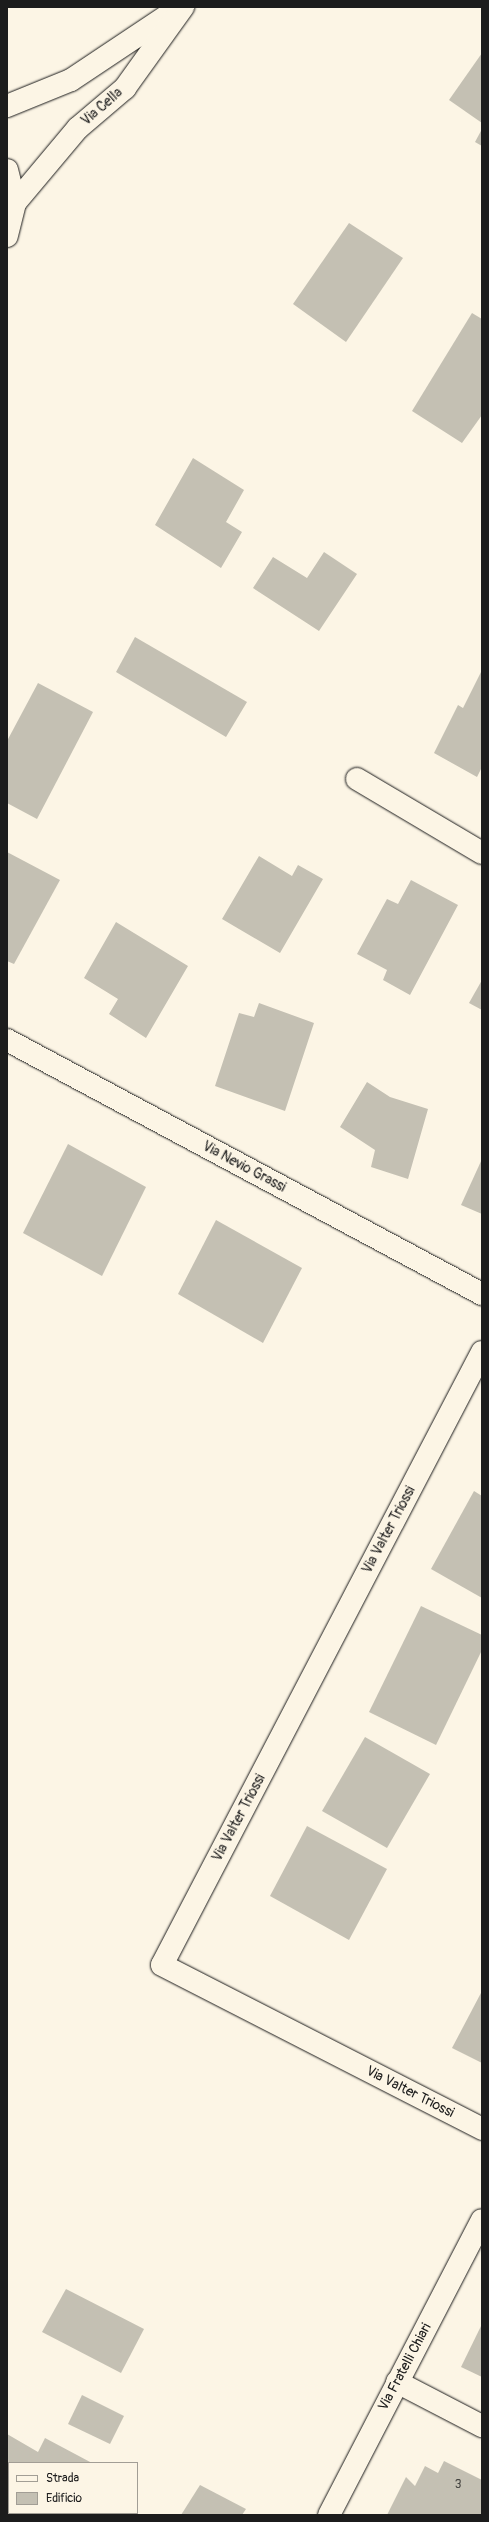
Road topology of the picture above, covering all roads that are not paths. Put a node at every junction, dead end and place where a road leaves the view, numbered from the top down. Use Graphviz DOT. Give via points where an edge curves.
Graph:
graph roads {
  1 [pos="182,7"];
  2 [pos="7,106"];
  3 [pos="7,170"];
  4 [pos="14,203"];
  5 [pos="7,236"];
  6 [pos="357,779"];
  7 [pos="482,853"];
  8 [pos="7,1040"];
  9 [pos="482,1294"];
  10 [pos="482,1352"];
  11 [pos="482,2129"];
  12 [pos="482,2220"];
  13 [pos="397,2382"];
  14 [pos="482,2426"];
  15 [pos="329,2515"];
  1 -- 2 [label="street, Via Cella" via="70,80"];
  1 -- 4 [label="street, Via Cella" via="125,88 78,128"];
  3 -- 4 [label="street, Via Cella"];
  4 -- 5 [label="street, Via Cella"];
  6 -- 7 [label="street"];
  8 -- 9 [label="street, Via Nevio Grassi"];
  10 -- 11 [label="street, Via Valter Triossi" via="162,1964"];
  12 -- 13 [label="street, Via Fratelli Chiari"];
  13 -- 14 [label="street"];
  13 -- 15 [label="street, Via Fratelli Chiari"];
}
